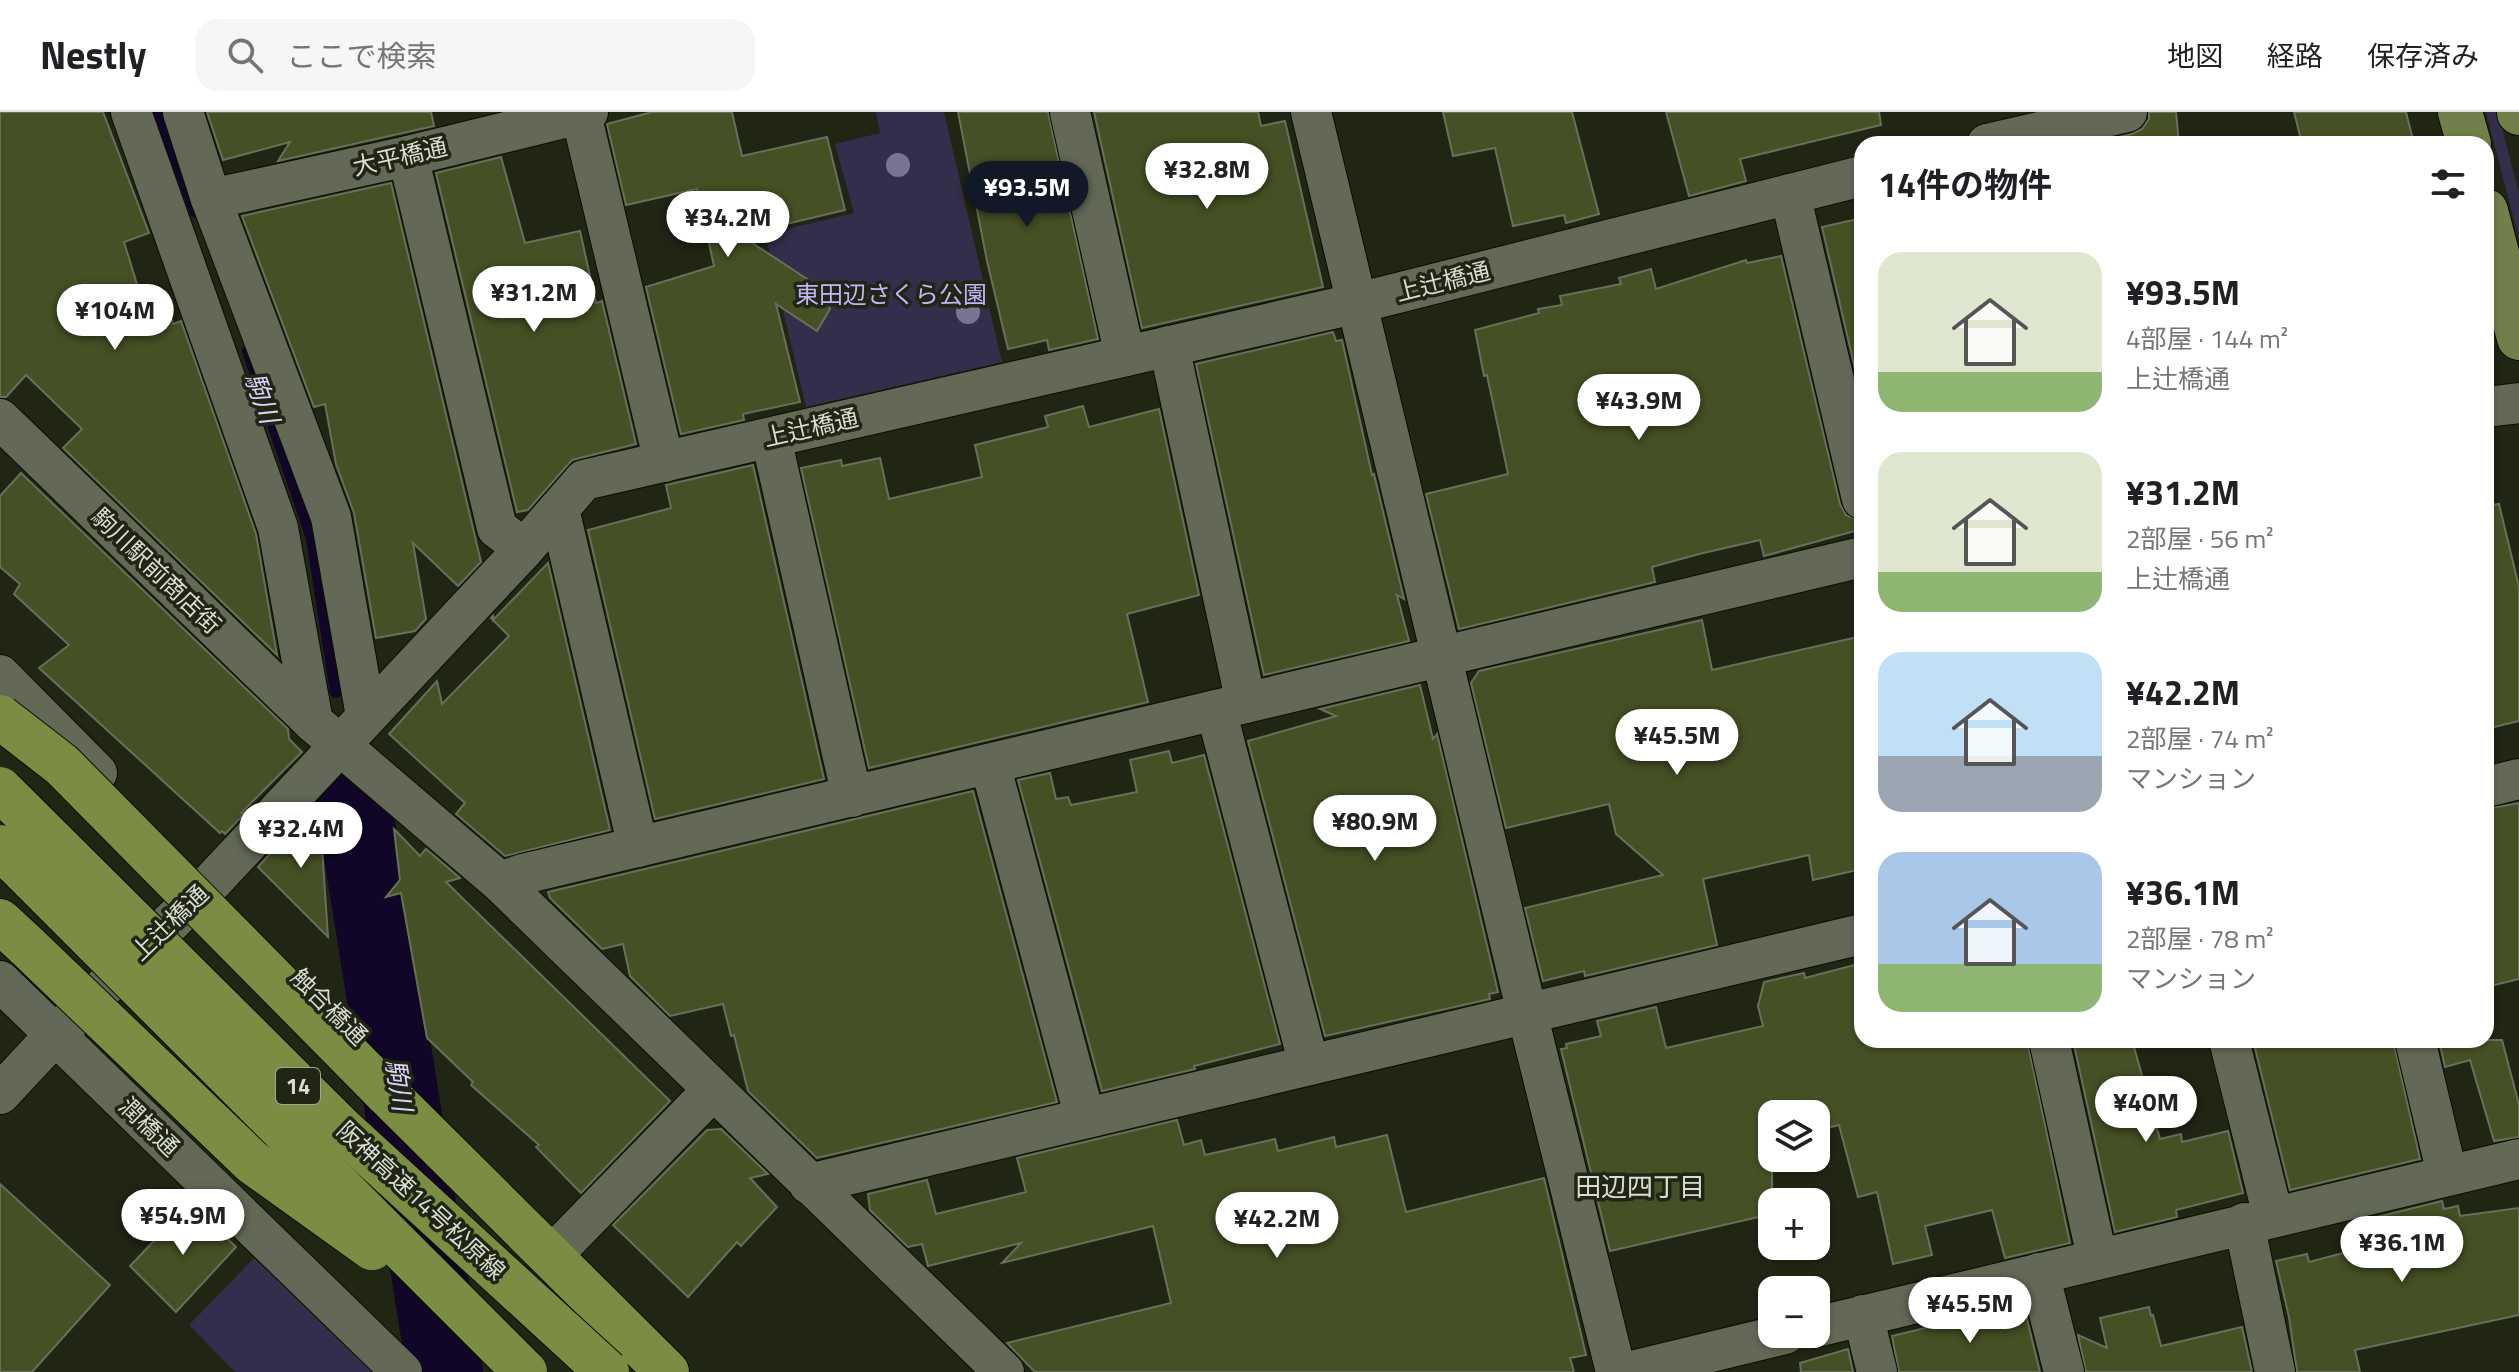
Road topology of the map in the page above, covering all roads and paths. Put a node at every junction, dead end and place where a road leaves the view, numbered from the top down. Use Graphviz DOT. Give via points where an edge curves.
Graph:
graph roads {
  1 [pos="131,112"];
  2 [pos="183,112"];
  3 [pos="1070,112"];
  4 [pos="1311,112"];
  5 [pos="2127,112"];
  6 [pos="2460,112"];
  7 [pos="584,113"];
  8 [pos="2026,136"];
  9 [pos="2467,136"];
  10 [pos="408,156"];
  11 [pos="1854,178"];
  12 [pos="1790,194"];
  13 [pos="211,199"];
  14 [pos="2494,242"];
  15 [pos="1358,303"];
  16 [pos="2519,338"];
  17 [pos="1169,346"];
  18 [pos="1125,356"];
  19 [pos="2519,403"];
  20 [pos="2494,406"];
  21 [pos="0,419"];
  22 [pos="771,438"];
  23 [pos="664,462"];
  24 [pos="1854,465"];
  25 [pos="559,509"];
  26 [pos="524,549"];
  27 [pos="1854,559"];
  28 [pos="1441,656"];
  29 [pos="0,675"];
  30 [pos="1231,707"];
  31 [pos="366,716"];
  32 [pos="0,717"];
  33 [pos="326,734"];
  34 [pos="990,764"];
  35 [pos="2519,779"];
  36 [pos="2494,785"];
  37 [pos="0,789"];
  38 [pos="852,797"];
  39 [pos="0,847"];
  40 [pos="638,847"];
  41 [pos="500,882"];
  42 [pos="209,885"];
  43 [pos="0,921"];
  44 [pos="1854,936"];
  45 [pos="0,981"];
  46 [pos="1527,1013"];
  47 [pos="55,1035"];
  48 [pos="2051,1048"];
  49 [pos="2230,1048"];
  50 [pos="2417,1048"];
  51 [pos="1309,1065"];
  52 [pos="713,1090"];
  53 [pos="0,1094"];
  54 [pos="1085,1118"];
  55 [pos="2519,1159"];
  56 [pos="2447,1174"];
  57 [pos="809,1184"];
  58 [pos="2258,1220"];
  59 [pos="564,1243"];
  60 [pos="2097,1257"];
  61 [pos="2039,1273"];
  62 [pos="1863,1315"];
  63 [pos="475,1321"];
  64 [pos="1830,1323"];
  65 [pos="1758,1341"];
  66 [pos="402,1372"];
  67 [pos="525,1372"];
  68 [pos="607,1372"];
  69 [pos="667,1372"];
  70 [pos="692,1372"];
  71 [pos="1004,1372"];
  72 [pos="1616,1372"];
  73 [pos="1628,1372"];
  74 [pos="1877,1372"];
  75 [pos="2064,1372"];
  76 [pos="2275,1372"];
  1 -- 33 [label="street" via="278,528"];
  2 -- 13 [label="street"];
  3 -- 18 [label="street"];
  4 -- 15 [label="street"];
  5 -- 8 [label="street"];
  6 -- 9 [label="main road"];
  7 -- 10 [label="street, 大平橋通"];
  7 -- 23 [label="street"];
  10 -- 13 [label="street, 大平橋通"];
  10 -- 26 [label="street" via="497,528"];
  11 -- 12 [label="street, 上辻橋通"];
  12 -- 15 [label="street, 上辻橋通"];
  12 -- 24 [label="street"];
  13 -- 31 [label="street" via="331,517"];
  14 -- 16 [label="main road"];
  15 -- 17 [label="street, 上辻橋通"];
  15 -- 28 [label="street"];
  17 -- 18 [label="street, 上辻橋通"];
  17 -- 30 [label="street"];
  18 -- 22 [label="street, 上辻橋通"];
  19 -- 20 [label="street"];
  21 -- 33 [label="street, 駒川駅前商店街"];
  22 -- 23 [label="street, 上辻橋通"];
  22 -- 38 [label="street"];
  23 -- 25 [label="street, 上辻橋通" via="584,480"];
  25 -- 26 [label="street, 上辻橋通"];
  25 -- 40 [label="street"];
  26 -- 31 [label="street, 上辻橋通"];
  27 -- 28 [label="street"];
  28 -- 30 [label="street"];
  28 -- 46 [label="street"];
  29 -- 42 [label="street, 触合橋通"];
  30 -- 34 [label="street"];
  30 -- 51 [label="street"];
  31 -- 33 [label="street, 上辻橋通"];
  32 -- 69 [label="highway, bridge" via="62,765"];
  33 -- 41 [label="street, 駒川駅前商店街"];
  33 -- 42 [label="street, 上辻橋通"];
  34 -- 38 [label="street"];
  34 -- 54 [label="street"];
  35 -- 36 [label="street"];
  37 -- 68 [label="highway, 阪神高速14号松原線 / 14, bridge" via="343,1130"];
  38 -- 40 [label="street"];
  39 -- 63 [label="highway, 阪神高速14号松原線 / 14, bridge"];
  40 -- 41 [label="street"];
  41 -- 52 [label="street, 駒川駅前商店街"];
  42 -- 47 [label="street, 上辻橋通"];
  42 -- 59 [label="street, 触合橋通"];
  43 -- 63 [label="highway, bridge" via="252,1162"];
  44 -- 46 [label="street"];
  45 -- 47 [label="street, 潤橋通"];
  46 -- 51 [label="street"];
  46 -- 72 [label="street"];
  47 -- 53 [label="street, 上辻橋通"];
  47 -- 66 [label="street, 潤橋通"];
  48 -- 60 [label="street"];
  49 -- 58 [label="street"];
  50 -- 56 [label="street"];
  51 -- 54 [label="street"];
  52 -- 57 [label="street, 駒川駅前商店街"];
  52 -- 59 [label="street"];
  54 -- 57 [label="street"];
  55 -- 56 [label="street"];
  56 -- 58 [label="street"];
  57 -- 71 [label="street, 駒川駅前商店街"];
  58 -- 60 [label="street"];
  58 -- 76 [label="street"];
  59 -- 70 [label="street, 触合橋通"];
  60 -- 61 [label="street"];
  61 -- 62 [label="street"];
  61 -- 75 [label="street"];
  62 -- 64 [label="street"];
  62 -- 74 [label="street"];
  63 -- 67 [label="highway, 阪神高速14号松原線 / 14, bridge"];
  65 -- 73 [label="street"];
}
